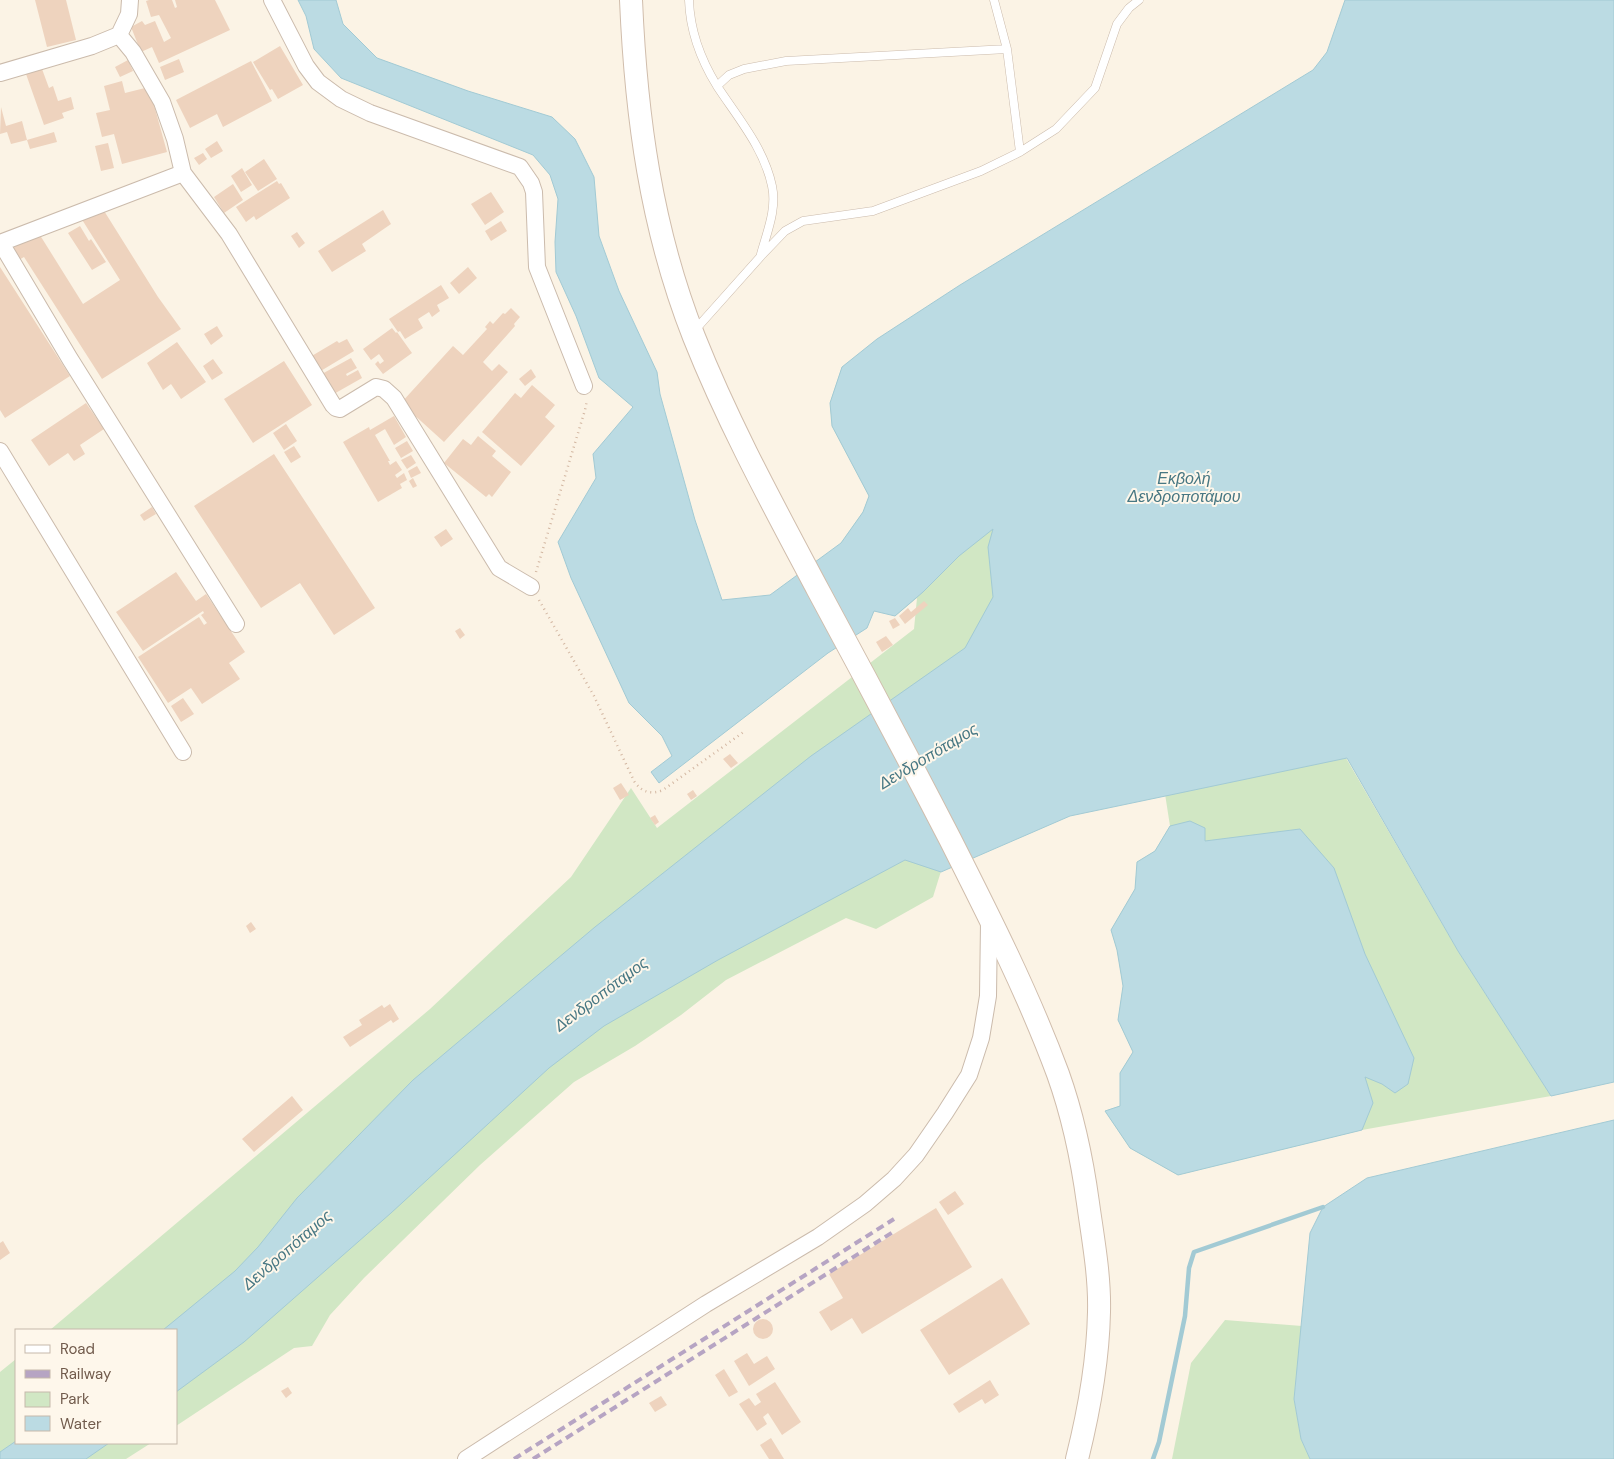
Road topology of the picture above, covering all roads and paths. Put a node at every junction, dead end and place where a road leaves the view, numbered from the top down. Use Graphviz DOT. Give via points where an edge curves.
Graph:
graph roads {
  1 [pos="130,0"];
  2 [pos="272,0"];
  3 [pos="632,0"];
  4 [pos="689,0"];
  5 [pos="994,0"];
  6 [pos="1139,0"];
  7 [pos="119,35"];
  8 [pos="1007,49"];
  9 [pos="0,73"];
  10 [pos="717,86"];
  11 [pos="1020,152"];
  12 [pos="183,174"];
  13 [pos="0,243"];
  14 [pos="761,256"];
  15 [pos="692,333"];
  16 [pos="584,386"];
  17 [pos="0,451"];
  18 [pos="531,586"];
  19 [pos="236,624"];
  20 [pos="746,731"];
  21 [pos="183,752"];
  22 [pos="989,916"];
  23 [pos="466,1459"];
  24 [pos="1077,1459"];
  1 -- 7 [label="street" via="129,14"];
  2 -- 16 [label="street" via="306,66 318,82 341,99 370,114 520,167 534,192 537,267"];
  3 -- 15 [label="street" via="642,137 652,200"];
  4 -- 10 [label="lane" via="697,46"];
  5 -- 8 [label="lane"];
  6 -- 11 [label="lane" via="1118,24 1096,88 1056,129"];
  7 -- 9 [label="street"];
  7 -- 12 [label="street" via="162,102"];
  8 -- 10 [label="lane" via="786,60 744,69 729,75"];
  8 -- 11 [label="lane"];
  10 -- 14 [label="lane" via="765,162 772,188 773,210"];
  11 -- 14 [label="lane" via="980,171 873,211 803,221 785,231"];
  12 -- 13 [label="street"];
  12 -- 18 [label="street" via="229,234 333,405 340,409 376,387 394,398 499,568"];
  13 -- 19 [label="street"];
  14 -- 15 [label="lane"];
  15 -- 22 [label="street" via="753,467"];
  16 -- 18 [label="path" via="585,410"];
  17 -- 21 [label="street"];
  18 -- 20 [label="path" via="594,696 634,781 643,791 663,790"];
  22 -- 23 [label="street" via="988,996 981,1038 969,1075 916,1155 894,1179 818,1237 706,1304"];
  22 -- 24 [label="street" via="1060,1077 1081,1152 1099,1311 1090,1403"];
}
